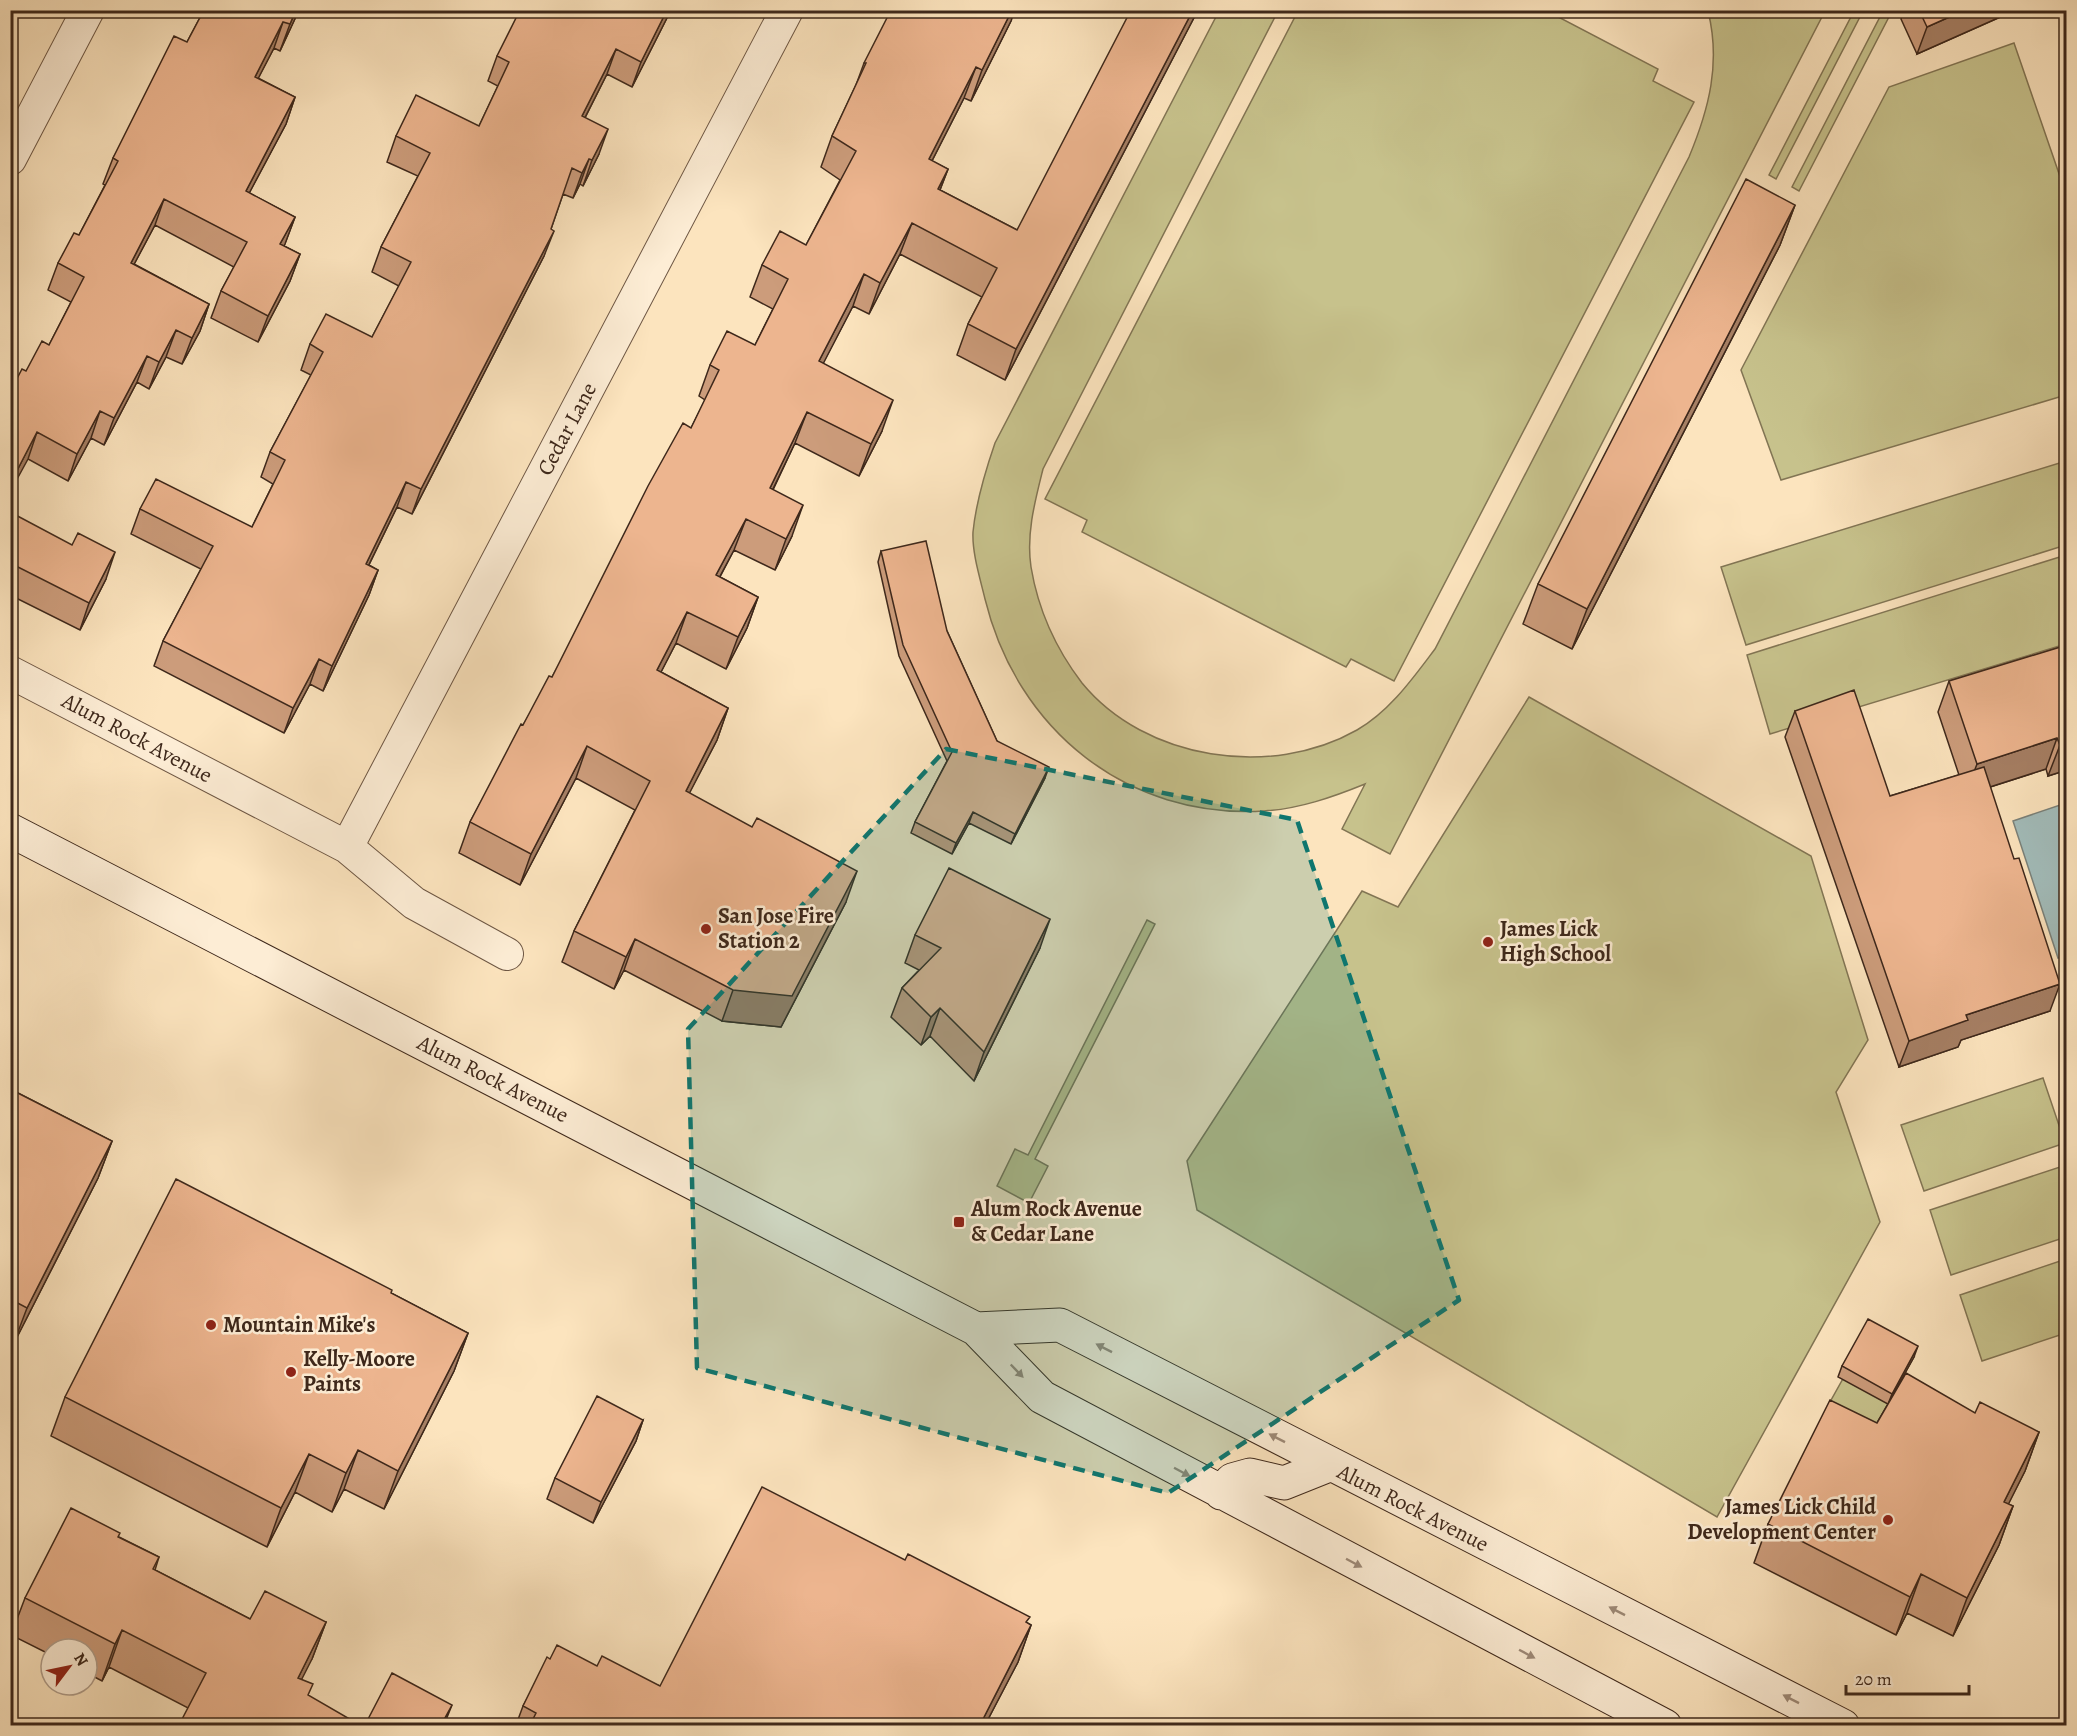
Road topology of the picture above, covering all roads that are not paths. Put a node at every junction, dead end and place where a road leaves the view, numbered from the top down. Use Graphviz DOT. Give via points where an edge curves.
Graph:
graph roads {
  1 [pos="88,10"];
  2 [pos="787,10"];
  3 [pos="10,159"];
  4 [pos="10,672"];
  5 [pos="10,830"];
  6 [pos="347,847"];
  7 [pos="507,954"];
  8 [pos="976,1329"];
  9 [pos="1329,1465"];
  10 [pos="1221,1493"];
  11 [pos="1665,1725"];
  12 [pos="1843,1725"];
  1 -- 3 [label="street"];
  2 -- 6 [label="street, Cedar Lane"];
  4 -- 6 [label="street, Alum Rock Avenue"];
  5 -- 8 [label="main road, Alum Rock Avenue"];
  6 -- 7 [label="street, Alum Rock Avenue" via="414,903"];
  9 -- 8 [label="main road, Alum Rock Avenue, one-way" via="1060,1325"];
  8 -- 10 [label="main road, Alum Rock Avenue, one-way" via="1042,1397"];
  9 -- 10 [label="main road" via="1284,1483 1250,1475 1232,1479"];
  12 -- 9 [label="main road, Alum Rock Avenue, one-way"];
  10 -- 11 [label="main road, Alum Rock Avenue, one-way"];
}
